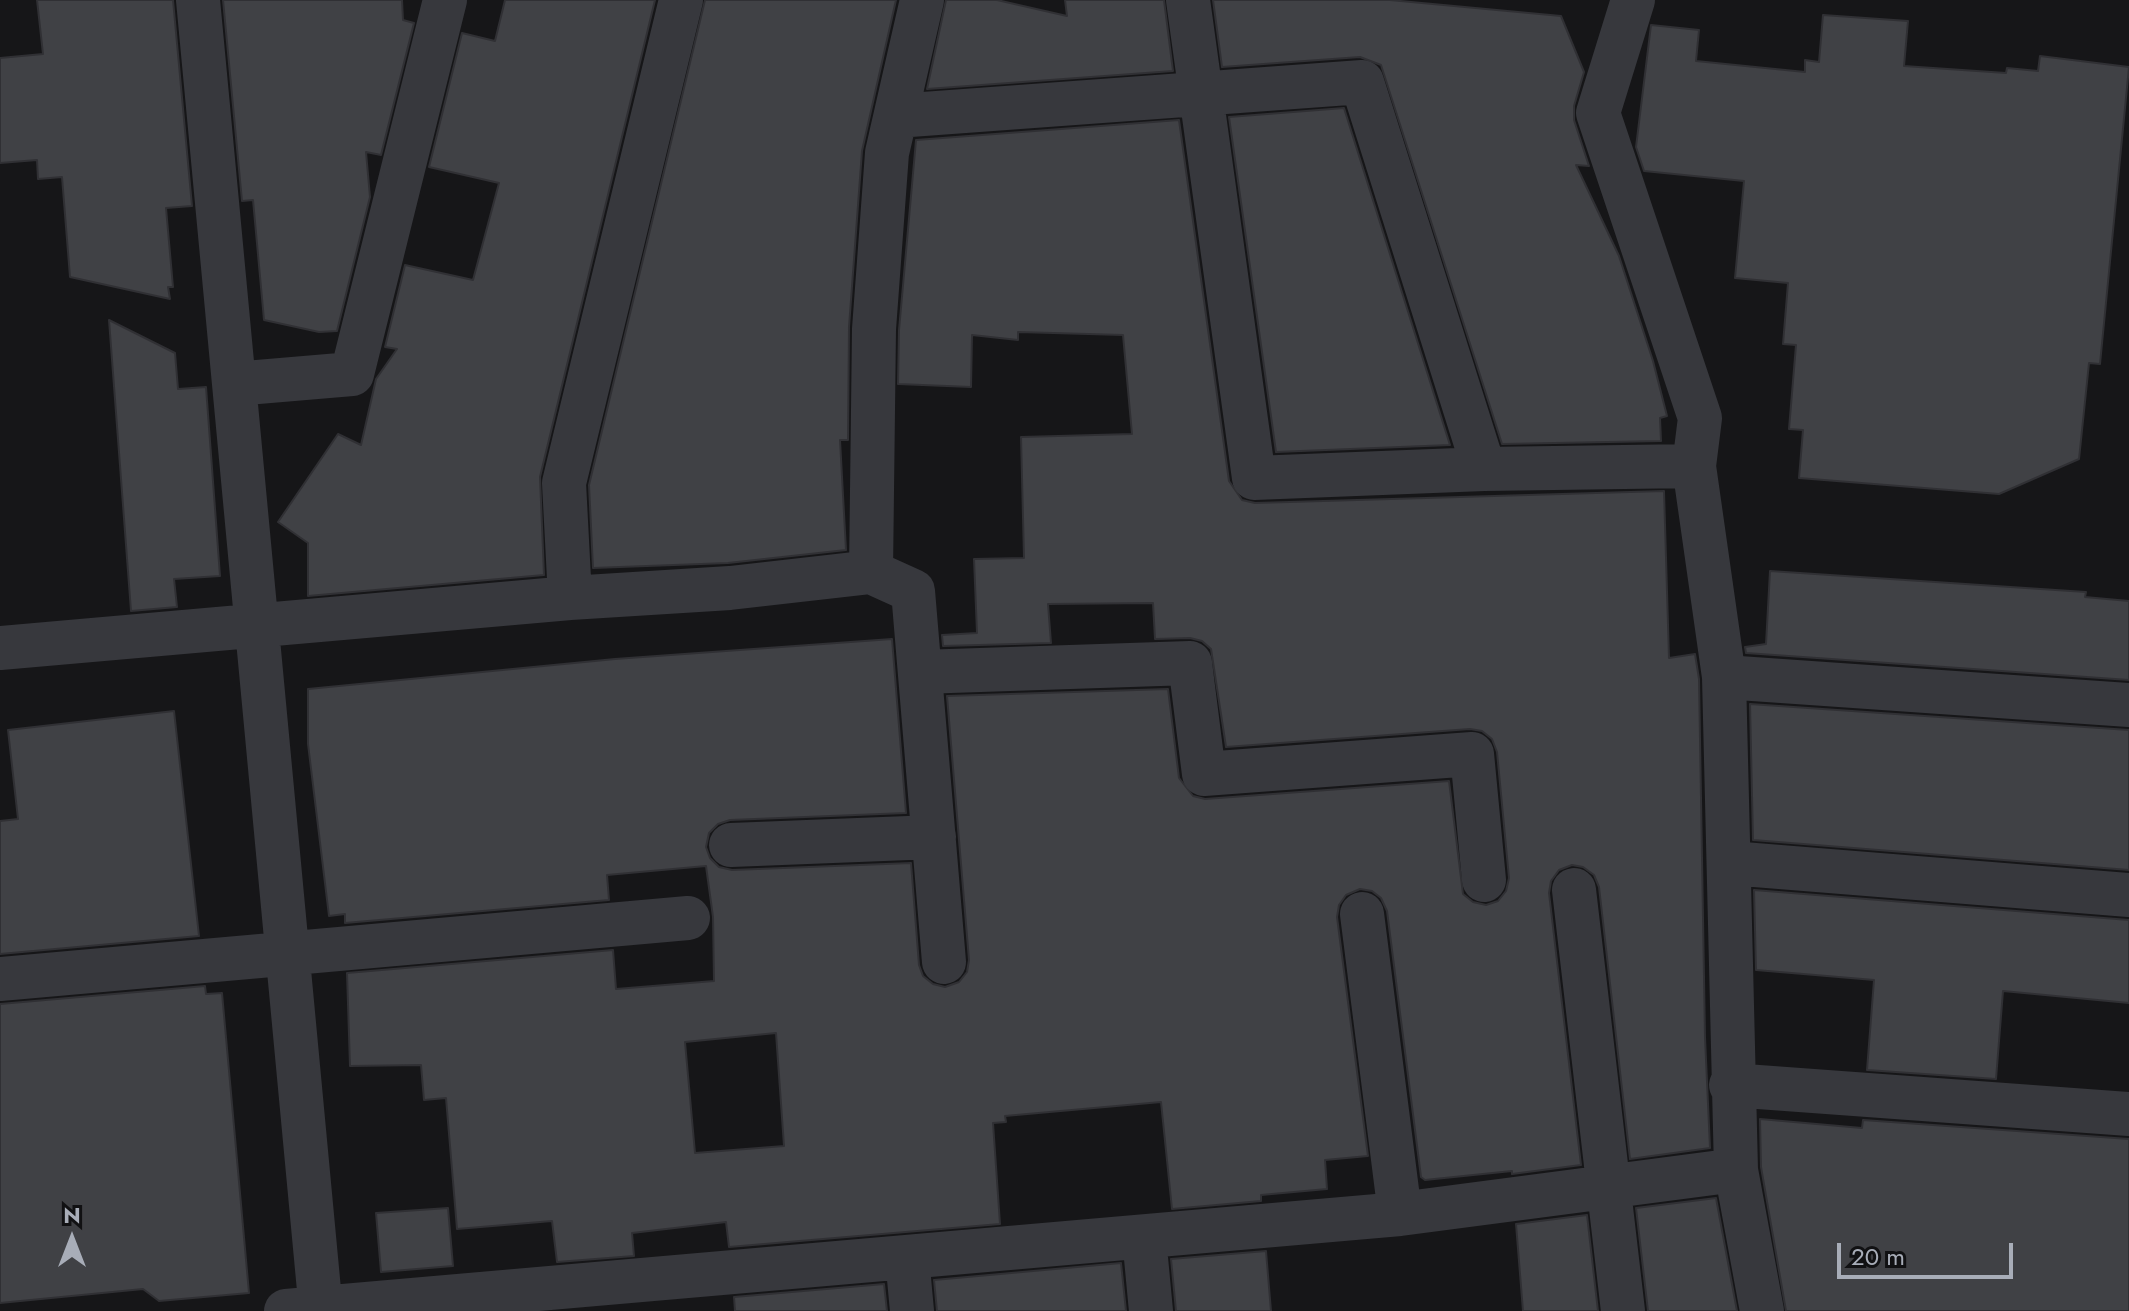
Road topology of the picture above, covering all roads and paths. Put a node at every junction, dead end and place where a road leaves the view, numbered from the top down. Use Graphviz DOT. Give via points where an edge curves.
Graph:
graph roads {
  1 [pos="198,0"];
  2 [pos="445,0"];
  3 [pos="681,0"];
  4 [pos="922,0"];
  5 [pos="1188,0"];
  6 [pos="1633,0"];
  7 [pos="1203,95"];
  8 [pos="896,116"];
  9 [pos="234,384"];
  10 [pos="1694,466"];
  11 [pos="1484,469"];
  12 [pos="871,572"];
  13 [pos="570,598"];
  14 [pos="256,627"];
  15 [pos="0,648"];
  16 [pos="920,672"];
  17 [pos="1724,677"];
  18 [pos="2129,705"];
  19 [pos="934,837"];
  20 [pos="731,845"];
  21 [pos="1730,863"];
  22 [pos="1484,880"];
  23 [pos="1574,890"];
  24 [pos="2129,895"];
  25 [pos="1362,914"];
  26 [pos="688,918"];
  27 [pos="288,952"];
  28 [pos="944,962"];
  29 [pos="0,979"];
  30 [pos="1731,1085"];
  31 [pos="2129,1114"];
  32 [pos="1736,1170"];
  33 [pos="1607,1187"];
  34 [pos="1400,1214"];
  35 [pos="1144,1237"];
  36 [pos="907,1257"];
  37 [pos="309,1310"];
  38 [pos="912,1311"];
  39 [pos="1151,1311"];
  40 [pos="1623,1311"];
  41 [pos="1762,1311"];
  1 -- 9 [label="street"];
  2 -- 9 [label="street" via="352,374"];
  3 -- 13 [label="street" via="564,483"];
  4 -- 8 [label="street"];
  5 -- 7 [label="street"];
  6 -- 10 [label="street" via="1598,113 1700,418"];
  7 -- 8 [label="street"];
  7 -- 11 [label="street" via="1362,82"];
  7 -- 11 [label="street" via="1254,478"];
  8 -- 12 [label="street" via="887,153 874,329"];
  9 -- 14 [label="street"];
  10 -- 11 [label="street"];
  10 -- 17 [label="street"];
  12 -- 13 [label="street"];
  12 -- 16 [label="street" via="913,591"];
  13 -- 14 [label="street"];
  14 -- 15 [label="street"];
  14 -- 27 [label="street"];
  16 -- 19 [label="street"];
  16 -- 22 [label="street" via="1190,663 1204,774 1472,754"];
  17 -- 18 [label="street"];
  17 -- 21 [label="street"];
  19 -- 20 [label="street"];
  19 -- 28 [label="street"];
  21 -- 24 [label="street"];
  21 -- 30 [label="street"];
  23 -- 33 [label="street"];
  25 -- 34 [label="street"];
  26 -- 27 [label="street"];
  27 -- 29 [label="street"];
  27 -- 37 [label="street"];
  30 -- 31 [label="street"];
  30 -- 32 [label="street"];
  32 -- 33 [label="street"];
  32 -- 41 [label="street"];
  33 -- 34 [label="street"];
  33 -- 40 [label="street"];
  34 -- 35 [label="street"];
  35 -- 36 [label="street"];
  35 -- 39 [label="street"];
  36 -- 37 [label="street"];
  36 -- 38 [label="street"];
}
